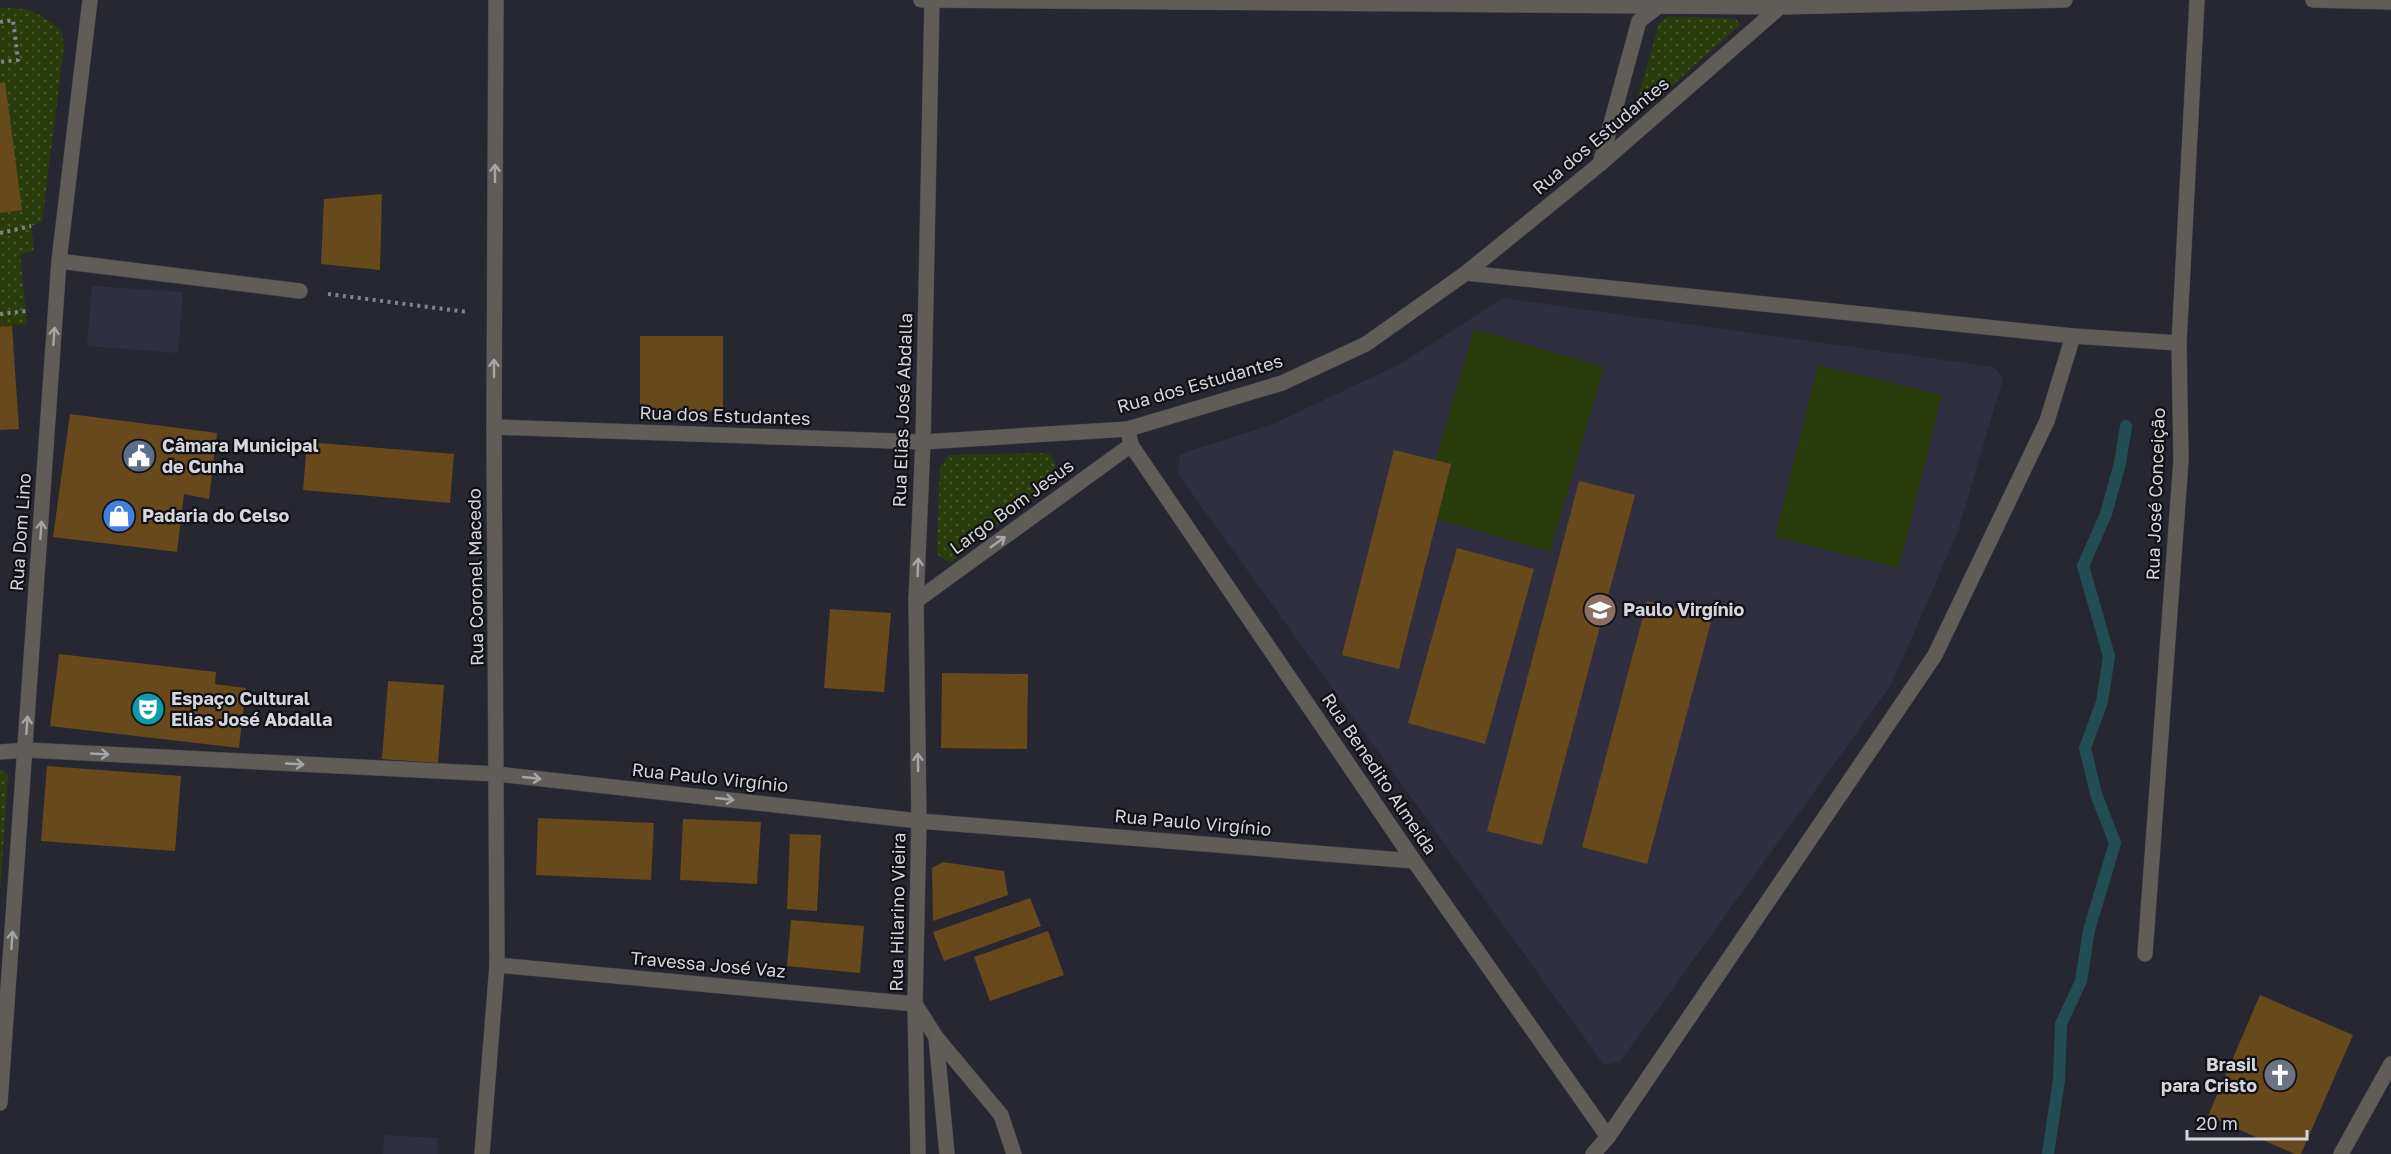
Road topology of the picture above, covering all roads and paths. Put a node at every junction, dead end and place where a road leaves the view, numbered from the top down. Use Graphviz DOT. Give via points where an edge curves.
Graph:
graph roads {
  1 [pos="90,0"];
  2 [pos="496,0"];
  3 [pos="921,0"];
  4 [pos="932,0"];
  5 [pos="2065,0"];
  6 [pos="2196,0"];
  7 [pos="2313,0"];
  8 [pos="2391,2"];
  9 [pos="1660,3"];
  10 [pos="1785,3"];
  11 [pos="0,22"];
  12 [pos="0,62"];
  13 [pos="1600,164"];
  14 [pos="31,226"];
  15 [pos="0,233"];
  16 [pos="59,261"];
  17 [pos="1466,273"];
  18 [pos="300,291"];
  19 [pos="26,311"];
  20 [pos="0,314"];
  21 [pos="494,315"];
  22 [pos="2073,336"];
  23 [pos="2179,343"];
  24 [pos="494,427"];
  25 [pos="1128,429"];
  26 [pos="923,442"];
  27 [pos="1131,445"];
  28 [pos="916,601"];
  29 [pos="26,750"];
  30 [pos="0,752"];
  31 [pos="497,774"];
  32 [pos="919,821"];
  33 [pos="1414,861"];
  34 [pos="2145,954"];
  35 [pos="497,965"];
  36 [pos="915,1004"];
  37 [pos="936,1037"];
  38 [pos="2391,1064"];
  39 [pos="0,1103"];
  40 [pos="1608,1137"];
  41 [pos="482,1154"];
  42 [pos="918,1154"];
  43 [pos="946,1154"];
  44 [pos="1014,1154"];
  45 [pos="1593,1154"];
  46 [pos="2341,1154"];
  1 -- 16 [label="street, Rua Dom Lino"];
  21 -- 2 [label="street, Rua Coronel Macedo, one-way"];
  3 -- 4 [label="street"];
  4 -- 9 [label="street"];
  4 -- 26 [label="street, Rua Elias José Abdalla"];
  5 -- 10 [label="street"];
  6 -- 23 [label="street, Rua José Conceição"];
  7 -- 8 [label="street"];
  9 -- 10 [label="street"];
  9 -- 13 [label="street" via="1639,21"];
  10 -- 13 [label="street, Rua dos Estudantes"];
  11 -- 12 [label="path" via="14,20 18,60"];
  13 -- 17 [label="street, Rua dos Estudantes"];
  14 -- 15 [label="path"];
  16 -- 18 [label="street"];
  29 -- 16 [label="street, Rua Dom Lino, one-way"];
  17 -- 22 [label="street"];
  17 -- 25 [label="street, Rua dos Estudantes" via="1366,344 1282,382"];
  18 -- 21 [label="path"];
  19 -- 20 [label="path"];
  24 -- 21 [label="street, Rua Coronel Macedo, one-way"];
  22 -- 23 [label="street"];
  22 -- 40 [label="street" via="2047,421 1935,655"];
  23 -- 34 [label="street, Rua José Conceição" via="2181,460"];
  24 -- 26 [label="street, Rua dos Estudantes"];
  24 -- 31 [label="street, Rua Coronel Macedo"];
  25 -- 26 [label="street, Rua dos Estudantes"];
  25 -- 27 [label="street, Rua Benedito Almeida"];
  28 -- 26 [label="street, Rua Elias José Abdalla, one-way"];
  28 -- 27 [label="street, Largo Bom Jesus, one-way"];
  27 -- 33 [label="street, Rua Benedito Almeida"];
  32 -- 28 [label="street, Rua Elias José Abdalla, one-way"];
  29 -- 30 [label="street, Rua Paulo Virgínio"];
  29 -- 31 [label="street, Rua Paulo Virgínio, one-way"];
  39 -- 29 [label="street, Rua Dom Lino, one-way"];
  31 -- 32 [label="street, Rua Paulo Virgínio, one-way"];
  31 -- 35 [label="street, Rua Coronel Macedo"];
  32 -- 33 [label="street, Rua Paulo Virgínio"];
  32 -- 36 [label="street, Rua Hilarino Vieira"];
  33 -- 40 [label="street, Rua Benedito Almeida"];
  35 -- 36 [label="street, Travessa José Vaz"];
  35 -- 41 [label="street, Rua Coronel Macedo"];
  36 -- 37 [label="street, Rua Hilarino Vieira"];
  36 -- 42 [label="street, Rua Hilarino Vieira"];
  37 -- 43 [label="street, Rua Hilarino Vieira"];
  37 -- 44 [label="street" via="1001,1115"];
  38 -- 46 [label="street"];
  40 -- 45 [label="street"];
}
